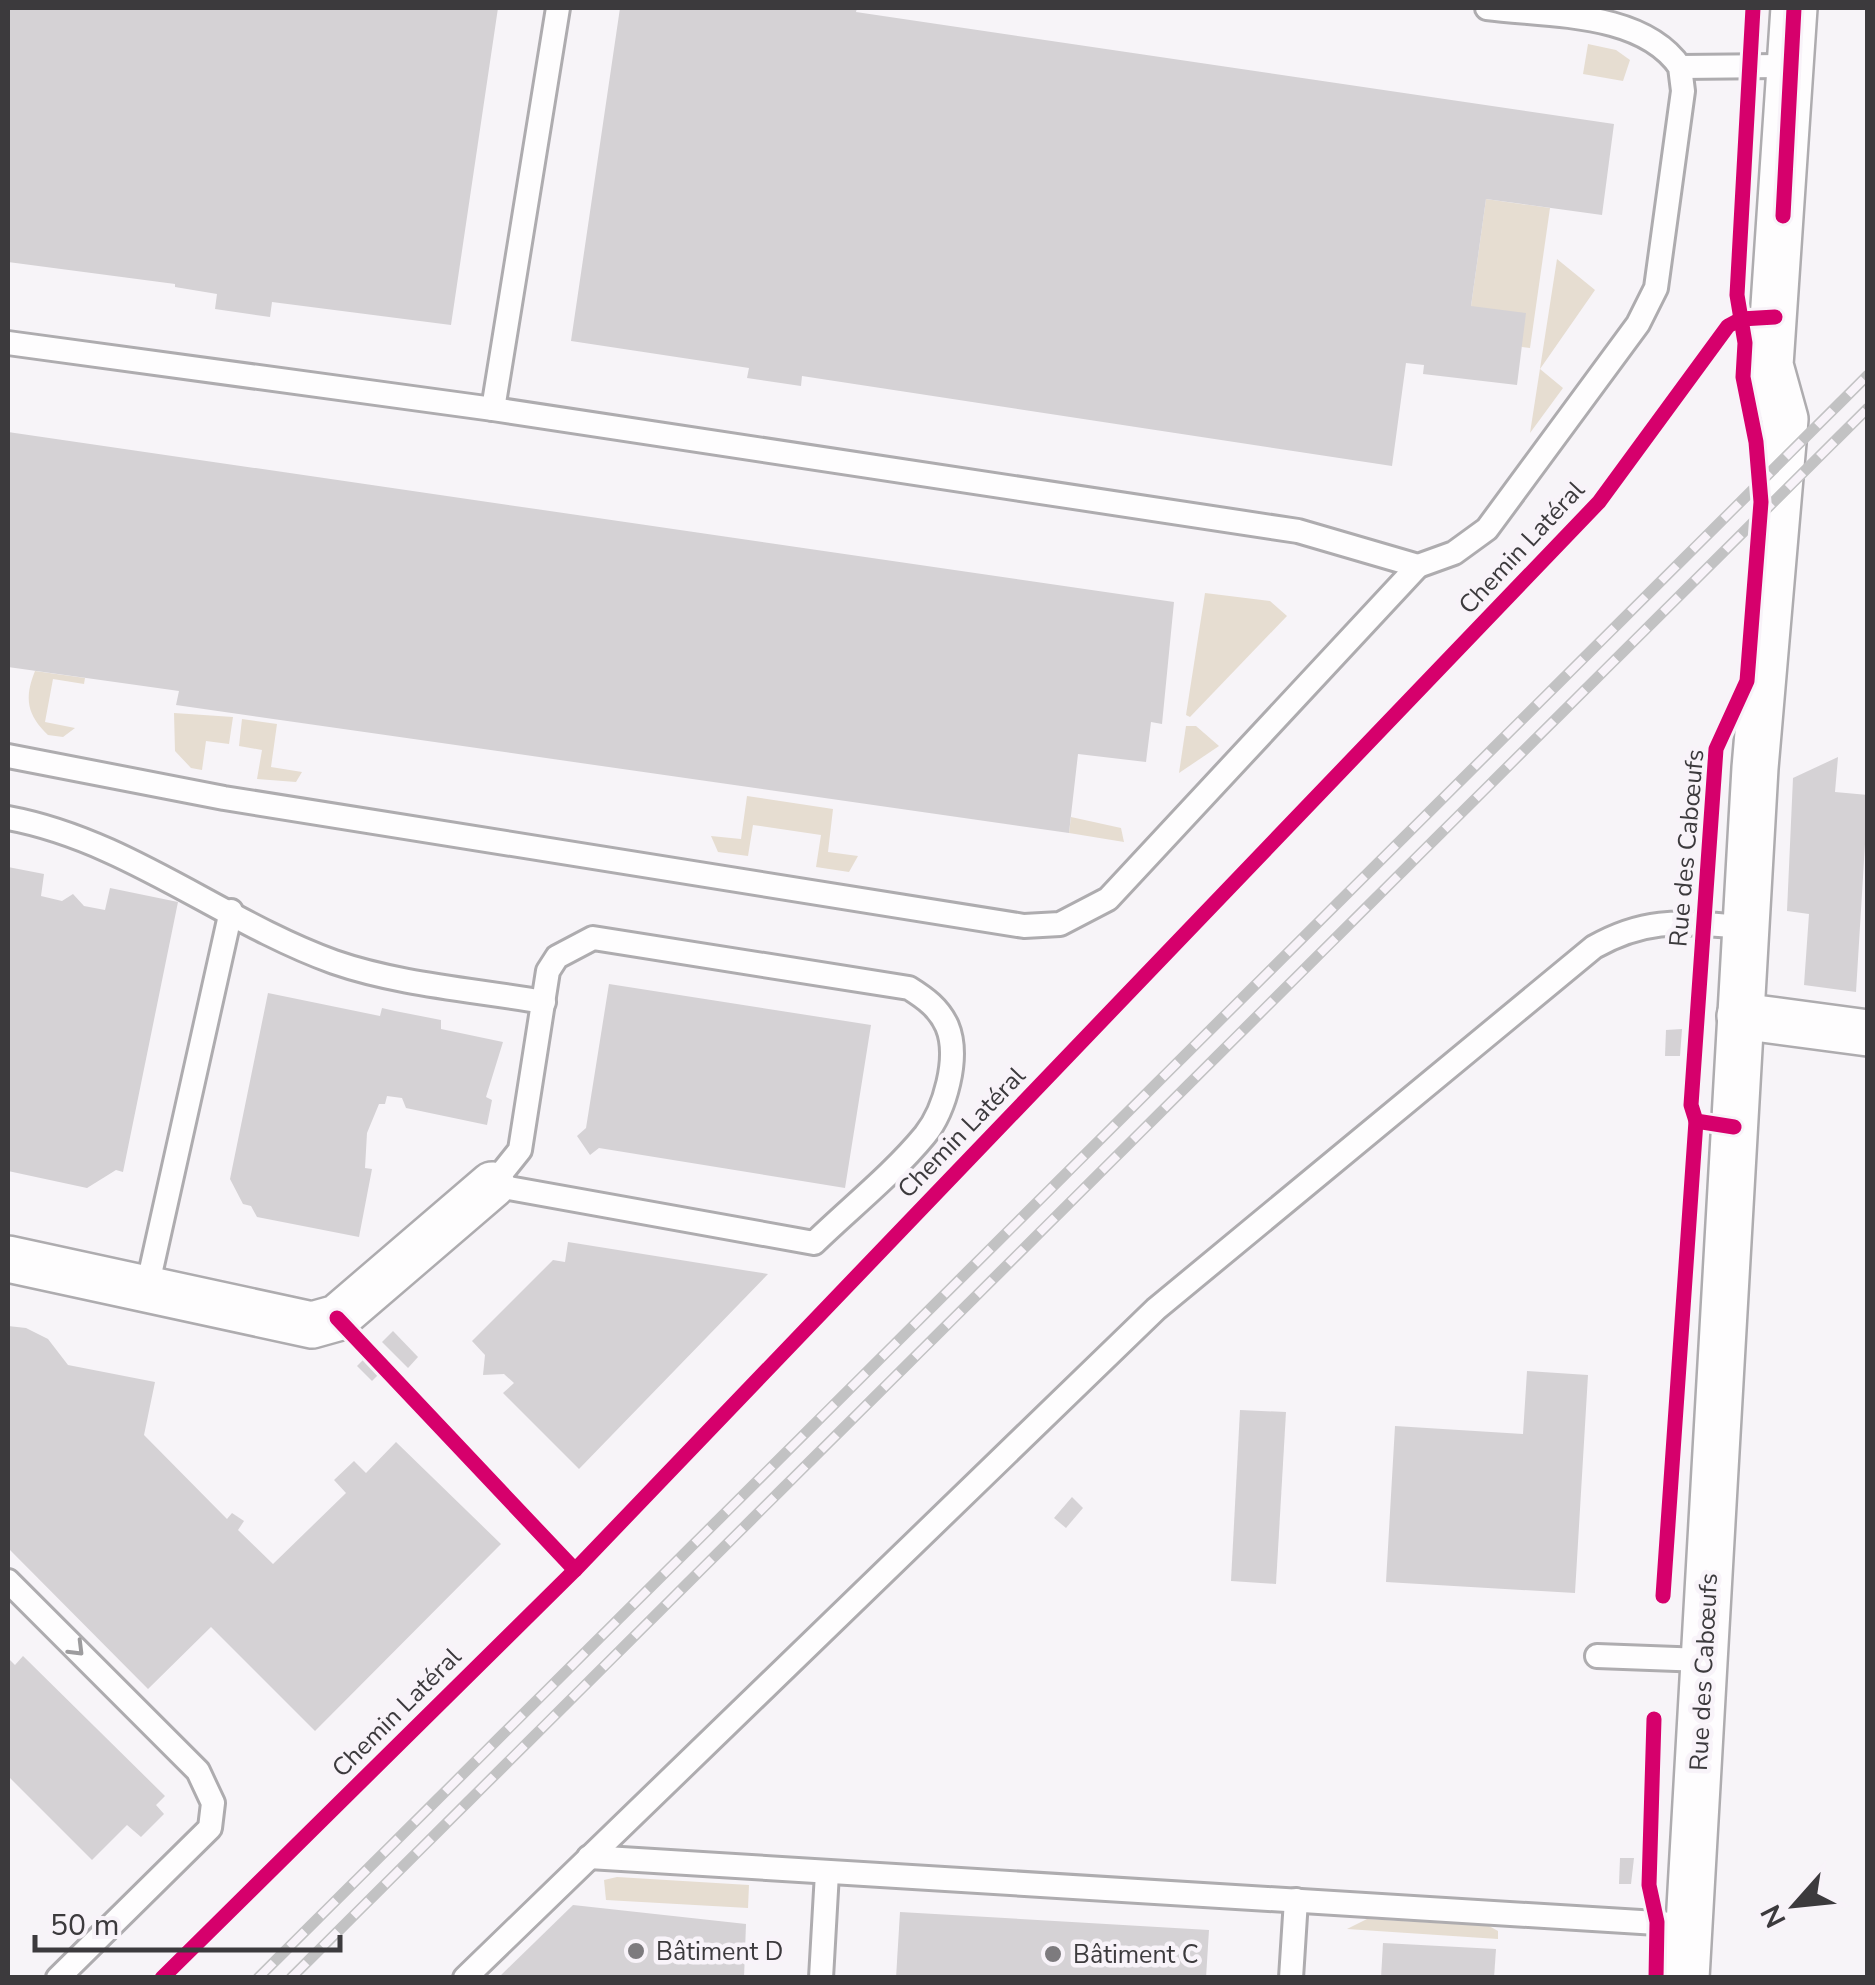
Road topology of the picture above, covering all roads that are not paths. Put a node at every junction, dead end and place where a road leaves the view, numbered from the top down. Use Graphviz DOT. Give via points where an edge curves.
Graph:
graph roads {
  1 [pos="558,8"];
  2 [pos="1487,8"];
  3 [pos="1794,8"];
  4 [pos="1791,66"];
  5 [pos="1680,67"];
  6 [pos="8,342"];
  7 [pos="494,408"];
  8 [pos="1418,566"];
  9 [pos="8,756"];
  10 [pos="8,818"];
  11 [pos="230,911"];
  12 [pos="1745,927"];
  13 [pos="544,1002"];
  14 [pos="1740,1016"];
  15 [pos="1868,1033"];
  16 [pos="492,1185"];
  17 [pos="8,1259"];
  18 [pos="146,1288"];
  19 [pos="8,1581"];
  20 [pos="1597,1656"];
  21 [pos="1704,1660"];
  22 [pos="589,1857"];
  23 [pos="827,1873"];
  24 [pos="1296,1900"];
  25 [pos="1689,1926"];
  26 [pos="58,1978"];
  27 [pos="465,1978"];
  28 [pos="821,1978"];
  29 [pos="1291,1978"];
  30 [pos="1686,1978"];
  1 -- 7 [label="lane"];
  2 -- 5 [label="lane" via="1614,26 1658,43"];
  3 -- 4 [label="street, Rue des Cabœufs"];
  4 -- 5 [label="lane"];
  4 -- 12 [label="street, Rue des Cabœufs" via="1770,365 1785,419"];
  5 -- 8 [label="lane" via="1680,122 1656,288 1638,324 1487,530 1454,553"];
  6 -- 7 [label="lane"];
  7 -- 8 [label="lane" via="1298,531"];
  8 -- 9 [label="lane" via="1108,899 1060,924 1024,926 413,829"];
  10 -- 11 [label="lane" via="152,870"];
  11 -- 13 [label="lane" via="337,963"];
  11 -- 18 [label="lane"];
  12 -- 14 [label="street, Rue des Cabœufs"];
  12 -- 22 [label="lane" via="1666,921 1594,947 1156,1309"];
  13 -- 16 [label="lane" via="520,1150"];
  13 -- 16 [label="lane" via="557,958 593,938 910,988 933,1004 948,1028 945,1098 926,1134 814,1243"];
  14 -- 15 [label="street"];
  14 -- 21 [label="street, Rue des Cabœufs"];
  16 -- 18 [label="street" via="337,1318 312,1325"];
  17 -- 18 [label="street"];
  19 -- 26 [label="lane, one-way" via="198,1771 213,1803 210,1828"];
  20 -- 21 [label="lane"];
  21 -- 25 [label="street, Rue des Cabœufs"];
  22 -- 23 [label="lane"];
  22 -- 27 [label="lane"];
  23 -- 24 [label="lane"];
  23 -- 28 [label="lane"];
  24 -- 25 [label="lane"];
  24 -- 29 [label="lane"];
  25 -- 30 [label="street, Rue des Cabœufs"];
}
